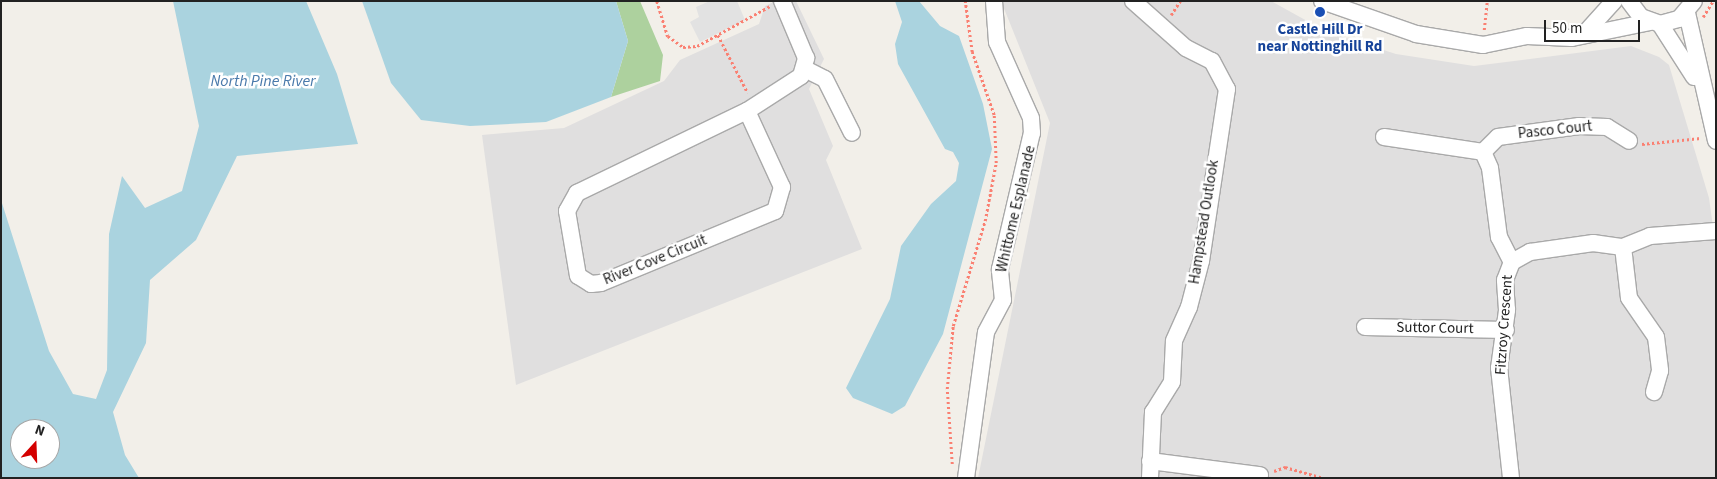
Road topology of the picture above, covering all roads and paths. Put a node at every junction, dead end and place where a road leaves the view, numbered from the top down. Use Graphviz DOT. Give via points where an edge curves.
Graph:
graph roads {
  1 [pos="657,1"];
  2 [pos="768,1"];
  3 [pos="965,1"];
  4 [pos="1133,1"];
  5 [pos="1322,1"];
  6 [pos="1487,1"];
  7 [pos="1614,1"];
  8 [pos="1628,1"];
  9 [pos="999,3"];
  10 [pos="774,4"];
  11 [pos="1691,7"];
  12 [pos="771,16"];
  13 [pos="1655,23"];
  14 [pos="1586,32"];
  15 [pos="718,35"];
  16 [pos="1482,45"];
  17 [pos="805,69"];
  18 [pos="1702,90"];
  19 [pos="754,97"];
  20 [pos="743,104"];
  21 [pos="852,133"];
  22 [pos="1384,138"];
  23 [pos="1715,139"];
  24 [pos="1629,141"];
  25 [pos="1483,152"];
  26 [pos="1716,231"];
  27 [pos="1623,247"];
  28 [pos="1512,262"];
  29 [pos="1365,327"];
  30 [pos="1506,330"];
  31 [pos="1654,392"];
  32 [pos="1150,461"];
  33 [pos="960,473"];
  34 [pos="1260,475"];
  35 [pos="1150,478"];
  36 [pos="1324,478"];
  37 [pos="1511,478"];
  1 -- 15 [label="path" via="668,36 678,44 697,46"];
  2 -- 10 [label="path"];
  3 -- 33 [label="path" via="972,52 994,115 996,163 986,221 954,326 948,389"];
  4 -- 32 [label="street, Hampstead Outlook" via="1186,48 1212,61 1227,89 1201,260 1189,306 1174,341 1172,382 1153,412"];
  5 -- 16 [label="street" via="1416,34"];
  6 -- 16 [label="path"];
  7 -- 14 [label="street"];
  8 -- 13 [label="street"];
  9 -- 33 [label="street, Whittome Esplanade" via="996,42 1031,118 1031,147 1000,269 1004,300 986,332"];
  10 -- 12 [label="path"];
  10 -- 15 [label="path"];
  10 -- 17 [label="street" via="806,58"];
  11 -- 13 [label="street"];
  11 -- 18 [label="street"];
  13 -- 14 [label="street"];
  13 -- 18 [label="street"];
  14 -- 16 [label="street" via="1572,38 1527,36"];
  15 -- 19 [label="path"];
  17 -- 19 [label="street, River Cove Circuit" via="801,76"];
  17 -- 21 [label="street" via="826,79"];
  18 -- 23 [label="street"];
  19 -- 20 [label="street, River Cove Circuit"];
  19 -- 20 [label="path"];
  20 -- 20 [label="street, River Cove Circuit" via="577,193 567,211 578,276 601,283 776,211 782,187"];
  22 -- 25 [label="street"];
  23 -- 24 [label="path" via="1648,145"];
  24 -- 25 [label="street, Pasco Court" via="1607,127 1579,126 1498,138"];
  25 -- 28 [label="street" via="1490,168 1499,237"];
  26 -- 27 [label="street, Fitzroy Crescent" via="1650,236"];
  27 -- 28 [label="street, Fitzroy Crescent" via="1585,244 1530,252"];
  27 -- 31 [label="street" via="1629,298 1652,330 1659,354"];
  28 -- 30 [label="street, Fitzroy Crescent" via="1505,280"];
  29 -- 30 [label="street, Suttor Court"];
  30 -- 37 [label="street, Fitzroy Crescent" via="1499,368"];
  32 -- 34 [label="street"];
  32 -- 35 [label="street, Hampstead Outlook"];
  34 -- 36 [label="path" via="1285,467"];
}
